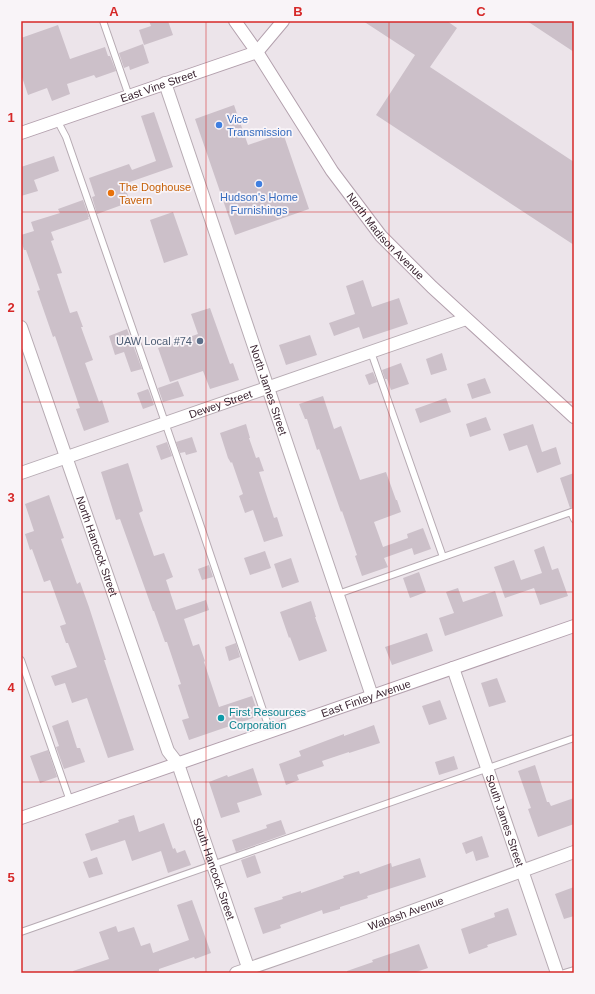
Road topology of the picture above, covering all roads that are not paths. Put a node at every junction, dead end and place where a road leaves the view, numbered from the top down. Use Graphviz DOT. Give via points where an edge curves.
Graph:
graph roads {
  1 [pos="104,21"];
  2 [pos="235,21"];
  3 [pos="283,21"];
  4 [pos="257,52"];
  5 [pos="166,83"];
  6 [pos="129,96"];
  7 [pos="57,120"];
  8 [pos="21,133"];
  9 [pos="466,319"];
  10 [pos="21,327"];
  11 [pos="371,352"];
  12 [pos="268,388"];
  13 [pos="574,417"];
  14 [pos="165,423"];
  15 [pos="66,458"];
  16 [pos="21,473"];
  17 [pos="573,511"];
  18 [pos="574,519"];
  19 [pos="443,557"];
  20 [pos="338,594"];
  21 [pos="574,626"];
  22 [pos="21,660"];
  23 [pos="453,668"];
  24 [pos="372,696"];
  25 [pos="270,731"];
  26 [pos="574,738"];
  27 [pos="178,764"];
  28 [pos="487,768"];
  29 [pos="70,801"];
  30 [pos="21,818"];
  31 [pos="574,852"];
  32 [pos="213,865"];
  33 [pos="522,871"];
  34 [pos="21,932"];
  35 [pos="574,970"];
  36 [pos="249,971"];
  37 [pos="236,973"];
  38 [pos="557,973"];
  39 [pos="564,973"];
  1 -- 6 [label="lane"];
  2 -- 4 [label="street, North Madison Avenue"];
  3 -- 4 [label="street"];
  4 -- 5 [label="street, East Vine Street"];
  4 -- 9 [label="street, North Madison Avenue" via="332,171 381,236"];
  5 -- 6 [label="street, East Vine Street"];
  5 -- 12 [label="street, North James Street"];
  6 -- 7 [label="street, East Vine Street"];
  7 -- 8 [label="street, East Vine Street"];
  7 -- 14 [label="lane" via="66,137"];
  9 -- 11 [label="street, Dewey Street"];
  9 -- 13 [label="street, North Madison Avenue"];
  10 -- 15 [label="street, North Hancock Street"];
  11 -- 12 [label="street, Dewey Street"];
  11 -- 19 [label="lane"];
  12 -- 14 [label="street, Dewey Street"];
  12 -- 20 [label="street, North James Street"];
  14 -- 15 [label="street, Dewey Street"];
  14 -- 25 [label="lane"];
  15 -- 16 [label="street, Dewey Street"];
  15 -- 27 [label="street, North Hancock Street" via="168,751"];
  17 -- 18 [label="lane"];
  17 -- 19 [label="lane"];
  19 -- 20 [label="lane"];
  20 -- 24 [label="street, North James Street"];
  21 -- 23 [label="street, East Finley Avenue"];
  22 -- 29 [label="lane"];
  23 -- 24 [label="street, East Finley Avenue"];
  23 -- 28 [label="street, South James Street"];
  24 -- 25 [label="street, East Finley Avenue"];
  25 -- 27 [label="street, East Finley Avenue"];
  26 -- 28 [label="lane"];
  27 -- 29 [label="street, East Finley Avenue"];
  27 -- 32 [label="street, South Hancock Street"];
  28 -- 32 [label="lane"];
  28 -- 33 [label="street, South James Street"];
  29 -- 30 [label="street, East Finley Avenue"];
  31 -- 33 [label="street, Wabash Avenue"];
  32 -- 34 [label="lane"];
  32 -- 36 [label="street, South Hancock Street"];
  33 -- 36 [label="street, Wabash Avenue"];
  33 -- 38 [label="street, South James Street"];
  35 -- 39 [label="lane"];
  36 -- 37 [label="street, Wabash Avenue"];
}
